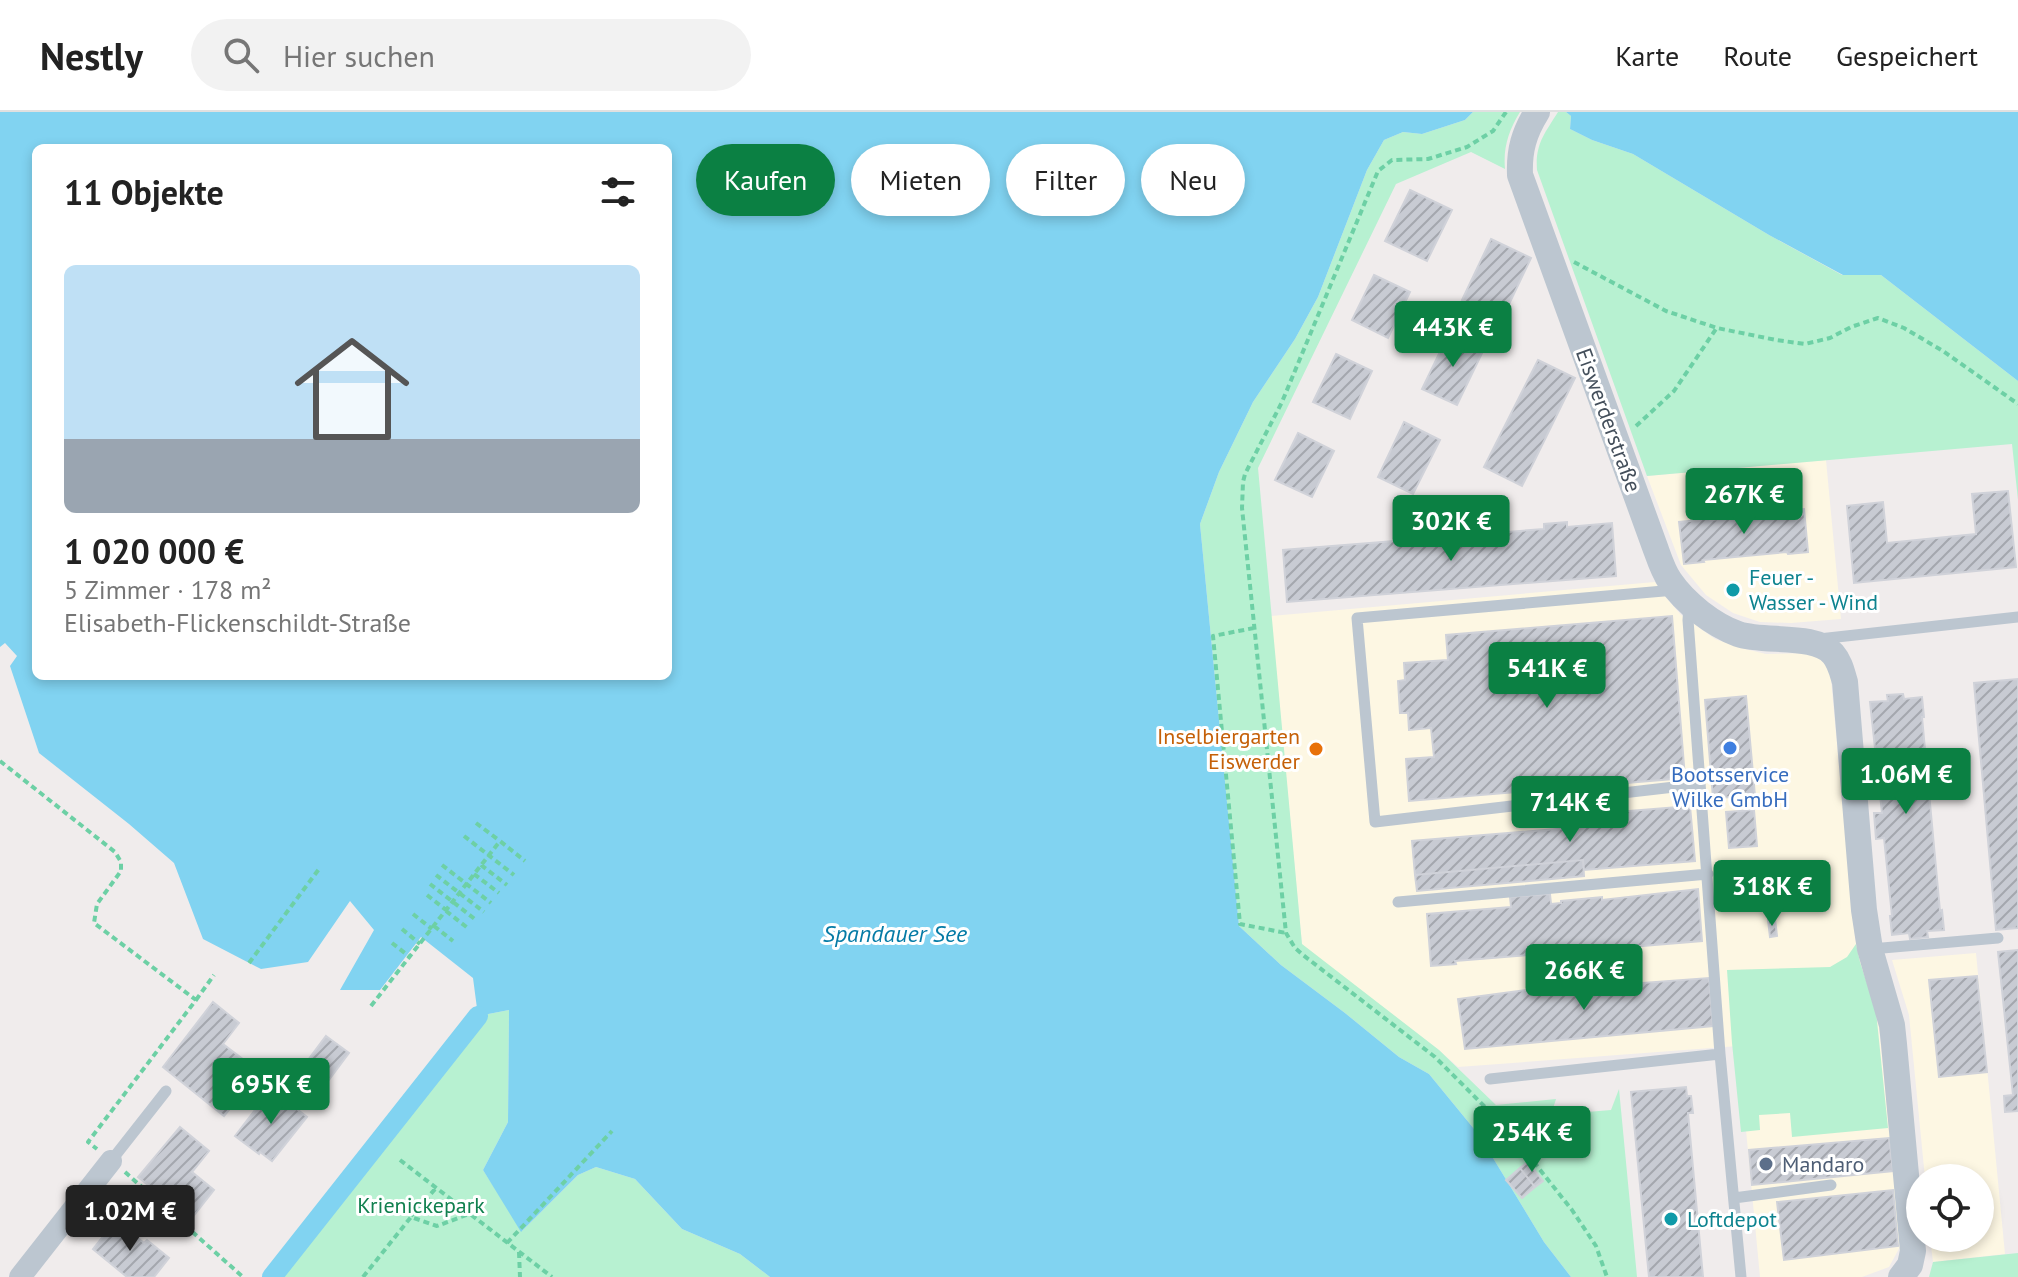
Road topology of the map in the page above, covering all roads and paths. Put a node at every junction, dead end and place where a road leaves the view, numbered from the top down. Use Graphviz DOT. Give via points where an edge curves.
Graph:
graph roads {
  1 [pos="1506,112"];
  2 [pos="1537,112"];
  3 [pos="1480,141"];
  4 [pos="1565,257"];
  5 [pos="1717,328"];
  6 [pos="2018,404"];
  7 [pos="1628,433"];
  8 [pos="1684,596"];
  9 [pos="2018,617"];
  10 [pos="1255,628"];
  11 [pos="1806,641"];
  12 [pos="0,761"];
  13 [pos="1700,784"];
  14 [pos="476,823"];
  15 [pos="464,836"];
  16 [pos="500,841"];
  17 [pos="489,855"];
  18 [pos="525,861"];
  19 [pos="442,865"];
  20 [pos="481,865"];
  21 [pos="319,869"];
  22 [pos="474,874"];
  23 [pos="1708,874"];
  24 [pos="436,875"];
  25 [pos="514,875"];
  26 [pos="430,884"];
  27 [pos="466,884"];
  28 [pos="507,885"];
  29 [pos="459,893"];
  30 [pos="499,893"];
  31 [pos="427,895"];
  32 [pos="453,902"];
  33 [pos="1398,902"];
  34 [pos="491,903"];
  35 [pos="446,910"];
  36 [pos="484,912"];
  37 [pos="413,914"];
  38 [pos="476,920"];
  39 [pos="433,927"];
  40 [pos="402,929"];
  41 [pos="469,929"];
  42 [pos="1286,933"];
  43 [pos="1998,938"];
  44 [pos="453,941"];
  45 [pos="392,943"];
  46 [pos="420,944"];
  47 [pos="1870,949"];
  48 [pos="410,957"];
  49 [pos="249,963"];
  50 [pos="214,975"];
  51 [pos="196,1000"];
  52 [pos="371,1006"];
  53 [pos="1720,1054"];
  54 [pos="1490,1079"];
  55 [pos="166,1091"];
  56 [pos="612,1131"];
  57 [pos="400,1160"];
  58 [pos="111,1161"];
  59 [pos="1831,1185"];
  60 [pos="436,1188"];
  61 [pos="1734,1198"];
  62 [pos="469,1214"];
  63 [pos="411,1217"];
  64 [pos="507,1243"];
  65 [pos="519,1252"];
  66 [pos="241,1275"];
  67 [pos="20,1277"];
  68 [pos="363,1277"];
  69 [pos="520,1277"];
  70 [pos="552,1277"];
  71 [pos="1741,1277"];
  72 [pos="1901,1277"];
  1 -- 3 [label="path"];
  2 -- 8 [label="street, Eiswerderstraße" via="1521,144 1520,175 1655,547"];
  4 -- 5 [label="path" via="1666,311"];
  5 -- 6 [label="path" via="1805,344 1878,318 1943,351"];
  5 -- 7 [label="path" via="1674,391"];
  8 -- 11 [label="street, Eiswerderstraße" via="1737,634"];
  8 -- 13 [label="lane"];
  8 -- 13 [label="lane" via="1357,618 1375,822"];
  9 -- 11 [label="lane, Eiswerderstraße"];
  10 -- 42 [label="path" via="1213,636 1240,924"];
  11 -- 47 [label="street, Eiswerderstraße" via="1832,652 1845,682"];
  12 -- 51 [label="path" via="115,852 121,871 97,904 94,923"];
  13 -- 23 [label="lane"];
  14 -- 16 [label="path"];
  15 -- 17 [label="path"];
  16 -- 17 [label="path"];
  16 -- 18 [label="path"];
  17 -- 20 [label="path"];
  17 -- 25 [label="path"];
  19 -- 27 [label="path"];
  20 -- 22 [label="path"];
  20 -- 28 [label="path"];
  21 -- 49 [label="path"];
  22 -- 27 [label="path"];
  22 -- 30 [label="path"];
  23 -- 33 [label="lane"];
  23 -- 53 [label="lane"];
  24 -- 29 [label="path"];
  26 -- 32 [label="path"];
  27 -- 29 [label="path"];
  27 -- 34 [label="path"];
  29 -- 32 [label="path"];
  29 -- 36 [label="path"];
  31 -- 35 [label="path"];
  32 -- 35 [label="path"];
  32 -- 38 [label="path"];
  35 -- 39 [label="path"];
  35 -- 41 [label="path"];
  37 -- 39 [label="path"];
  39 -- 44 [label="path"];
  39 -- 46 [label="path"];
  40 -- 46 [label="path"];
  43 -- 47 [label="lane"];
  45 -- 48 [label="path"];
  46 -- 48 [label="path"];
  47 -- 72 [label="street, Eiswerderstraße" via="1894,1044 1913,1251"];
  48 -- 52 [label="path"];
  50 -- 51 [label="path"];
  51 -- 58 [label="path" via="88,1142"];
  53 -- 54 [label="lane"];
  53 -- 61 [label="lane"];
  55 -- 58 [label="lane"];
  56 -- 64 [label="path"];
  57 -- 60 [label="path"];
  58 -- 66 [label="path"];
  58 -- 67 [label="street"];
  59 -- 61 [label="lane"];
  60 -- 62 [label="path"];
  60 -- 63 [label="path"];
  61 -- 71 [label="lane"];
  62 -- 63 [label="path" via="437,1226"];
  62 -- 64 [label="path"];
  63 -- 68 [label="path"];
  64 -- 65 [label="path"];
  65 -- 69 [label="path"];
  65 -- 70 [label="path"];
}
